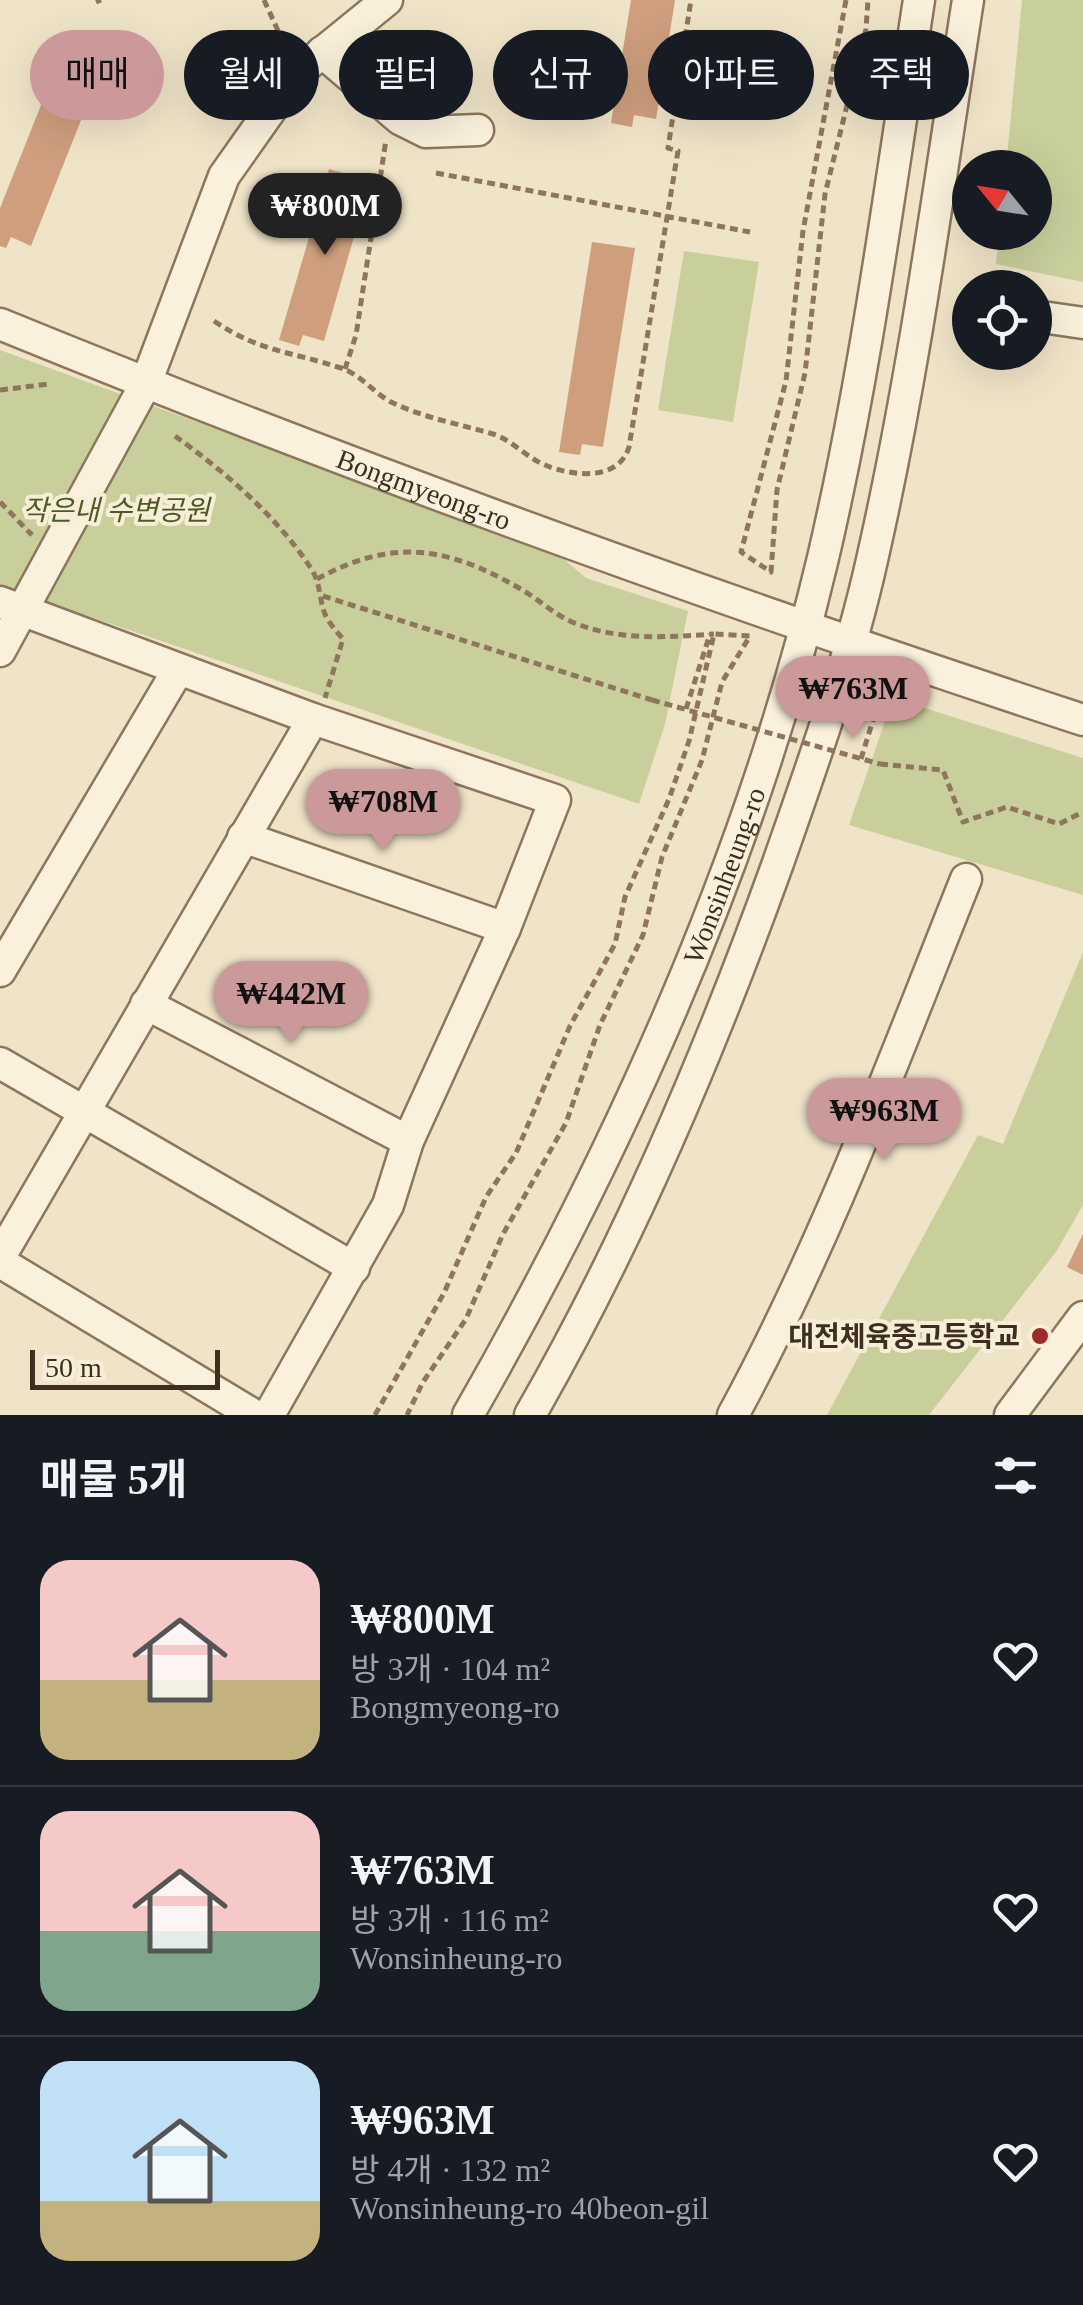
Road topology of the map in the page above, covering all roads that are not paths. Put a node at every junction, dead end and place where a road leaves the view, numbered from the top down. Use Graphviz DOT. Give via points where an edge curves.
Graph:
graph roads {
  1 [pos="388,0"];
  2 [pos="919,0"];
  3 [pos="968,0"];
  4 [pos="322,52"];
  5 [pos="478,130"];
  6 [pos="1052,318"];
  7 [pos="1083,323"];
  8 [pos="0,324"];
  9 [pos="146,384"];
  10 [pos="12,606"];
  11 [pos="804,626"];
  12 [pos="851,644"];
  13 [pos="0,650"];
  14 [pos="178,670"];
  15 [pos="313,719"];
  16 [pos="1083,720"];
  17 [pos="242,837"];
  18 [pos="966,879"];
  19 [pos="504,928"];
  20 [pos="0,971"];
  21 [pos="146,1004"];
  22 [pos="0,1064"];
  23 [pos="84,1111"];
  24 [pos="408,1141"];
  25 [pos="2,1265"];
  26 [pos="354,1268"];
  27 [pos="1083,1317"];
  28 [pos="254,1415"];
  29 [pos="270,1415"];
  30 [pos="468,1415"];
  31 [pos="530,1415"];
  32 [pos="733,1415"];
  33 [pos="1010,1415"];
  1 -- 4 [label="street"];
  2 -- 11 [label="street, Wonsinheung-ro" via="855,414"];
  3 -- 12 [label="street, Wonsinheung-ro" via="914,343"];
  4 -- 5 [label="street" via="400,119 426,132"];
  4 -- 9 [label="street" via="284,89 224,176"];
  6 -- 7 [label="street"];
  8 -- 9 [label="street, Bongmyeong-ro"];
  9 -- 10 [label="street"];
  9 -- 11 [label="street, Bongmyeong-ro"];
  10 -- 13 [label="street"];
  10 -- 14 [label="street"];
  11 -- 12 [label="street, Bongmyeong-ro"];
  11 -- 30 [label="street, Wonsinheung-ro" via="674,1006 556,1255"];
  12 -- 16 [label="street, Bongmyeong-ro"];
  12 -- 31 [label="street, Wonsinheung-ro" via="708,1047 612,1258"];
  14 -- 15 [label="street"];
  14 -- 20 [label="street"];
  15 -- 17 [label="street"];
  15 -- 19 [label="street" via="555,800"];
  17 -- 19 [label="street"];
  17 -- 21 [label="street"];
  18 -- 32 [label="street" via="862,1140"];
  19 -- 24 [label="street"];
  21 -- 23 [label="street"];
  21 -- 24 [label="street"];
  22 -- 23 [label="street"];
  23 -- 25 [label="street"];
  23 -- 26 [label="street"];
  24 -- 26 [label="street" via="388,1206"];
  25 -- 28 [label="street"];
  26 -- 29 [label="street"];
  27 -- 33 [label="street"];
}
